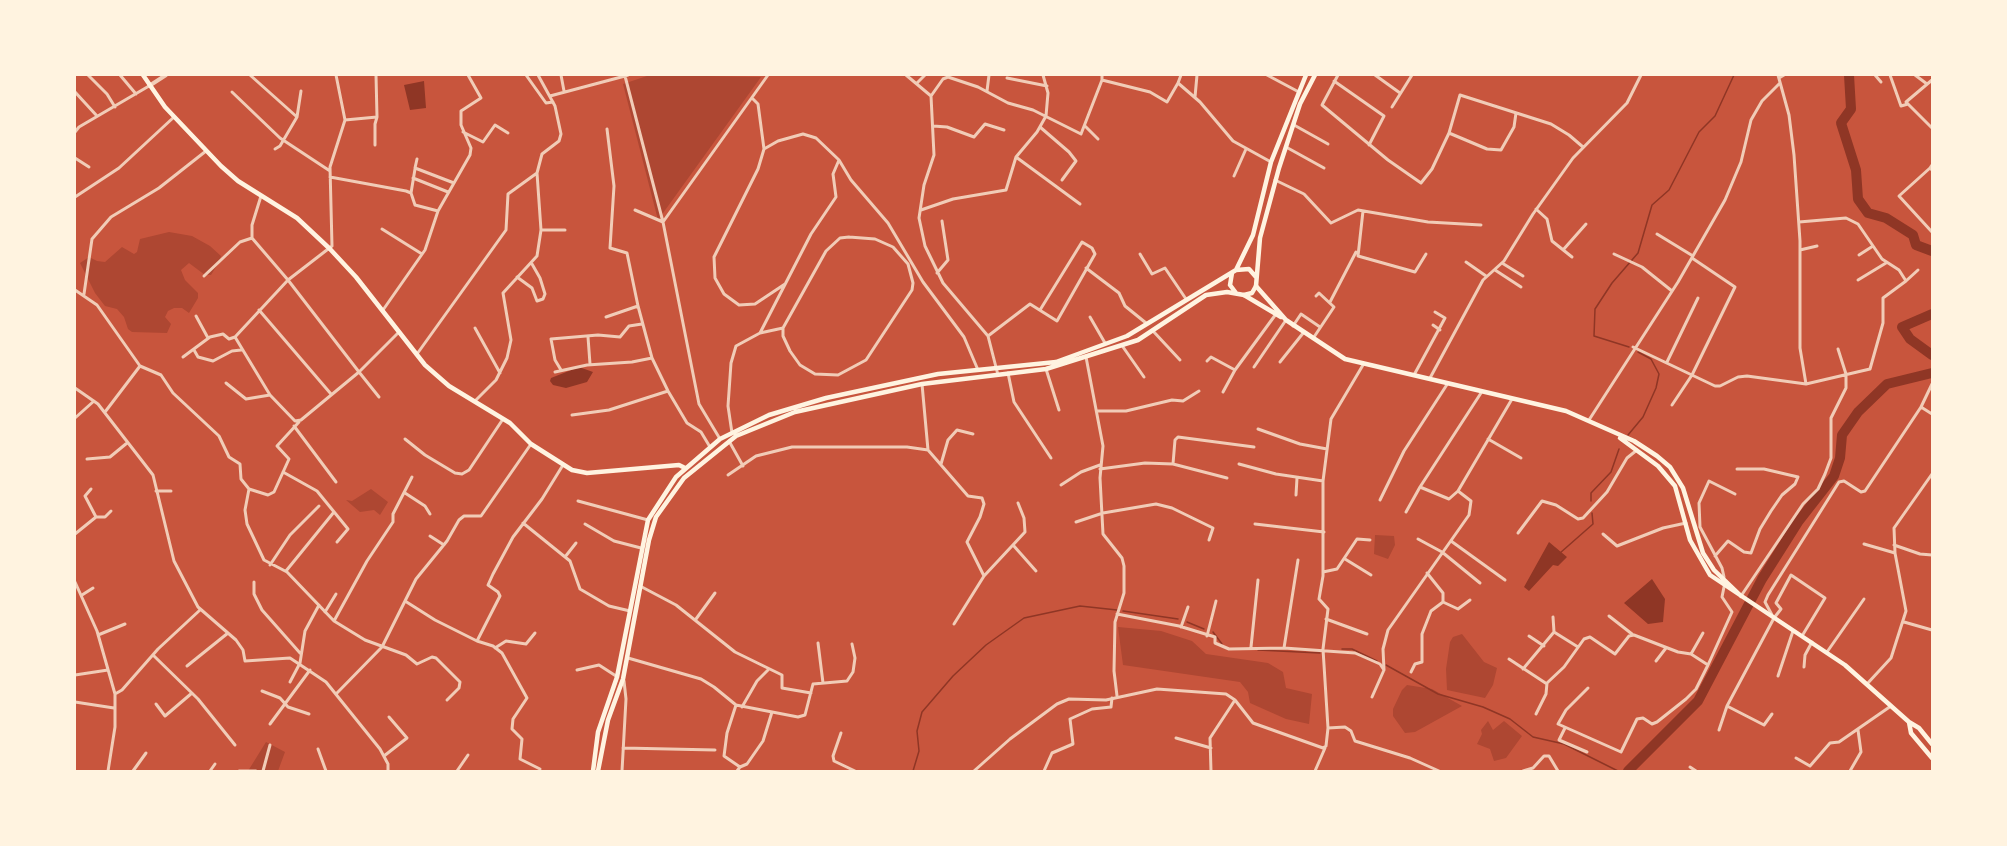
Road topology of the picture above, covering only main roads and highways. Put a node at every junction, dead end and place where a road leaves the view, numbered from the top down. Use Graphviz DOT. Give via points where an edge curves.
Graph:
graph roads {
  1 [pos="143,75"];
  2 [pos="1306,75"];
  3 [pos="1315,75"];
  4 [pos="1252,235"];
  5 [pos="1260,238"];
  6 [pos="1234,271"];
  7 [pos="1257,278"];
  8 [pos="1256,286"];
  9 [pos="1236,293"];
  10 [pos="1244,296"];
  11 [pos="1286,320"];
  12 [pos="1085,355"];
  13 [pos="998,372"];
  14 [pos="1616,434"];
  15 [pos="728,439"];
  16 [pos="685,468"];
  17 [pos="690,473"];
  18 [pos="1742,596"];
  19 [pos="617,677"];
  20 [pos="623,679"];
  21 [pos="1909,722"];
  22 [pos="1932,744"];
  23 [pos="1932,758"];
  24 [pos="593,771"];
  25 [pos="598,771"];
  1 -- 16 [label="main road" via="174,117 238,181 297,218 330,249 398,333 449,386 503,418 531,444 563,465 587,473 679,465"];
  2 -- 4 [label="main road" via="1271,162"];
  3 -- 5 [label="main road" via="1300,104"];
  4 -- 5 [label="main road"];
  4 -- 6 [label="main road"];
  5 -- 7 [label="main road"];
  6 -- 7 [label="main road" via="1249,269"];
  6 -- 9 [label="main road" via="1230,285"];
  6 -- 12 [label="main road" via="1147,324"];
  7 -- 8 [label="main road"];
  8 -- 10 [label="main road"];
  8 -- 11 [label="main road"];
  9 -- 10 [label="main road"];
  9 -- 12 [label="main road" via="1206,295 1123,346"];
  10 -- 11 [label="main road"];
  11 -- 14 [label="main road" via="1345,359 1566,411"];
  12 -- 13 [label="main road"];
  12 -- 13 [label="main road" via="1046,369"];
  13 -- 15 [label="main road" via="795,412"];
  13 -- 15 [label="main road" via="938,374 826,398 769,415 732,433"];
  14 -- 18 [label="main road" via="1666,473 1675,486 1701,563 1724,587"];
  14 -- 18 [label="main road" via="1634,441 1670,467 1683,488 1703,553"];
  15 -- 16 [label="main road" via="720,439"];
  15 -- 17 [label="main road"];
  16 -- 17 [label="main road"];
  16 -- 19 [label="main road" via="666,489 648,520"];
  17 -- 20 [label="main road" via="656,518"];
  18 -- 21 [label="main road" via="1827,652"];
  19 -- 20 [label="main road"];
  19 -- 24 [label="main road" via="598,732"];
  20 -- 25 [label="main road" via="605,728"];
  21 -- 22 [label="main road"];
  21 -- 23 [label="main road" via="1911,733"];
}
